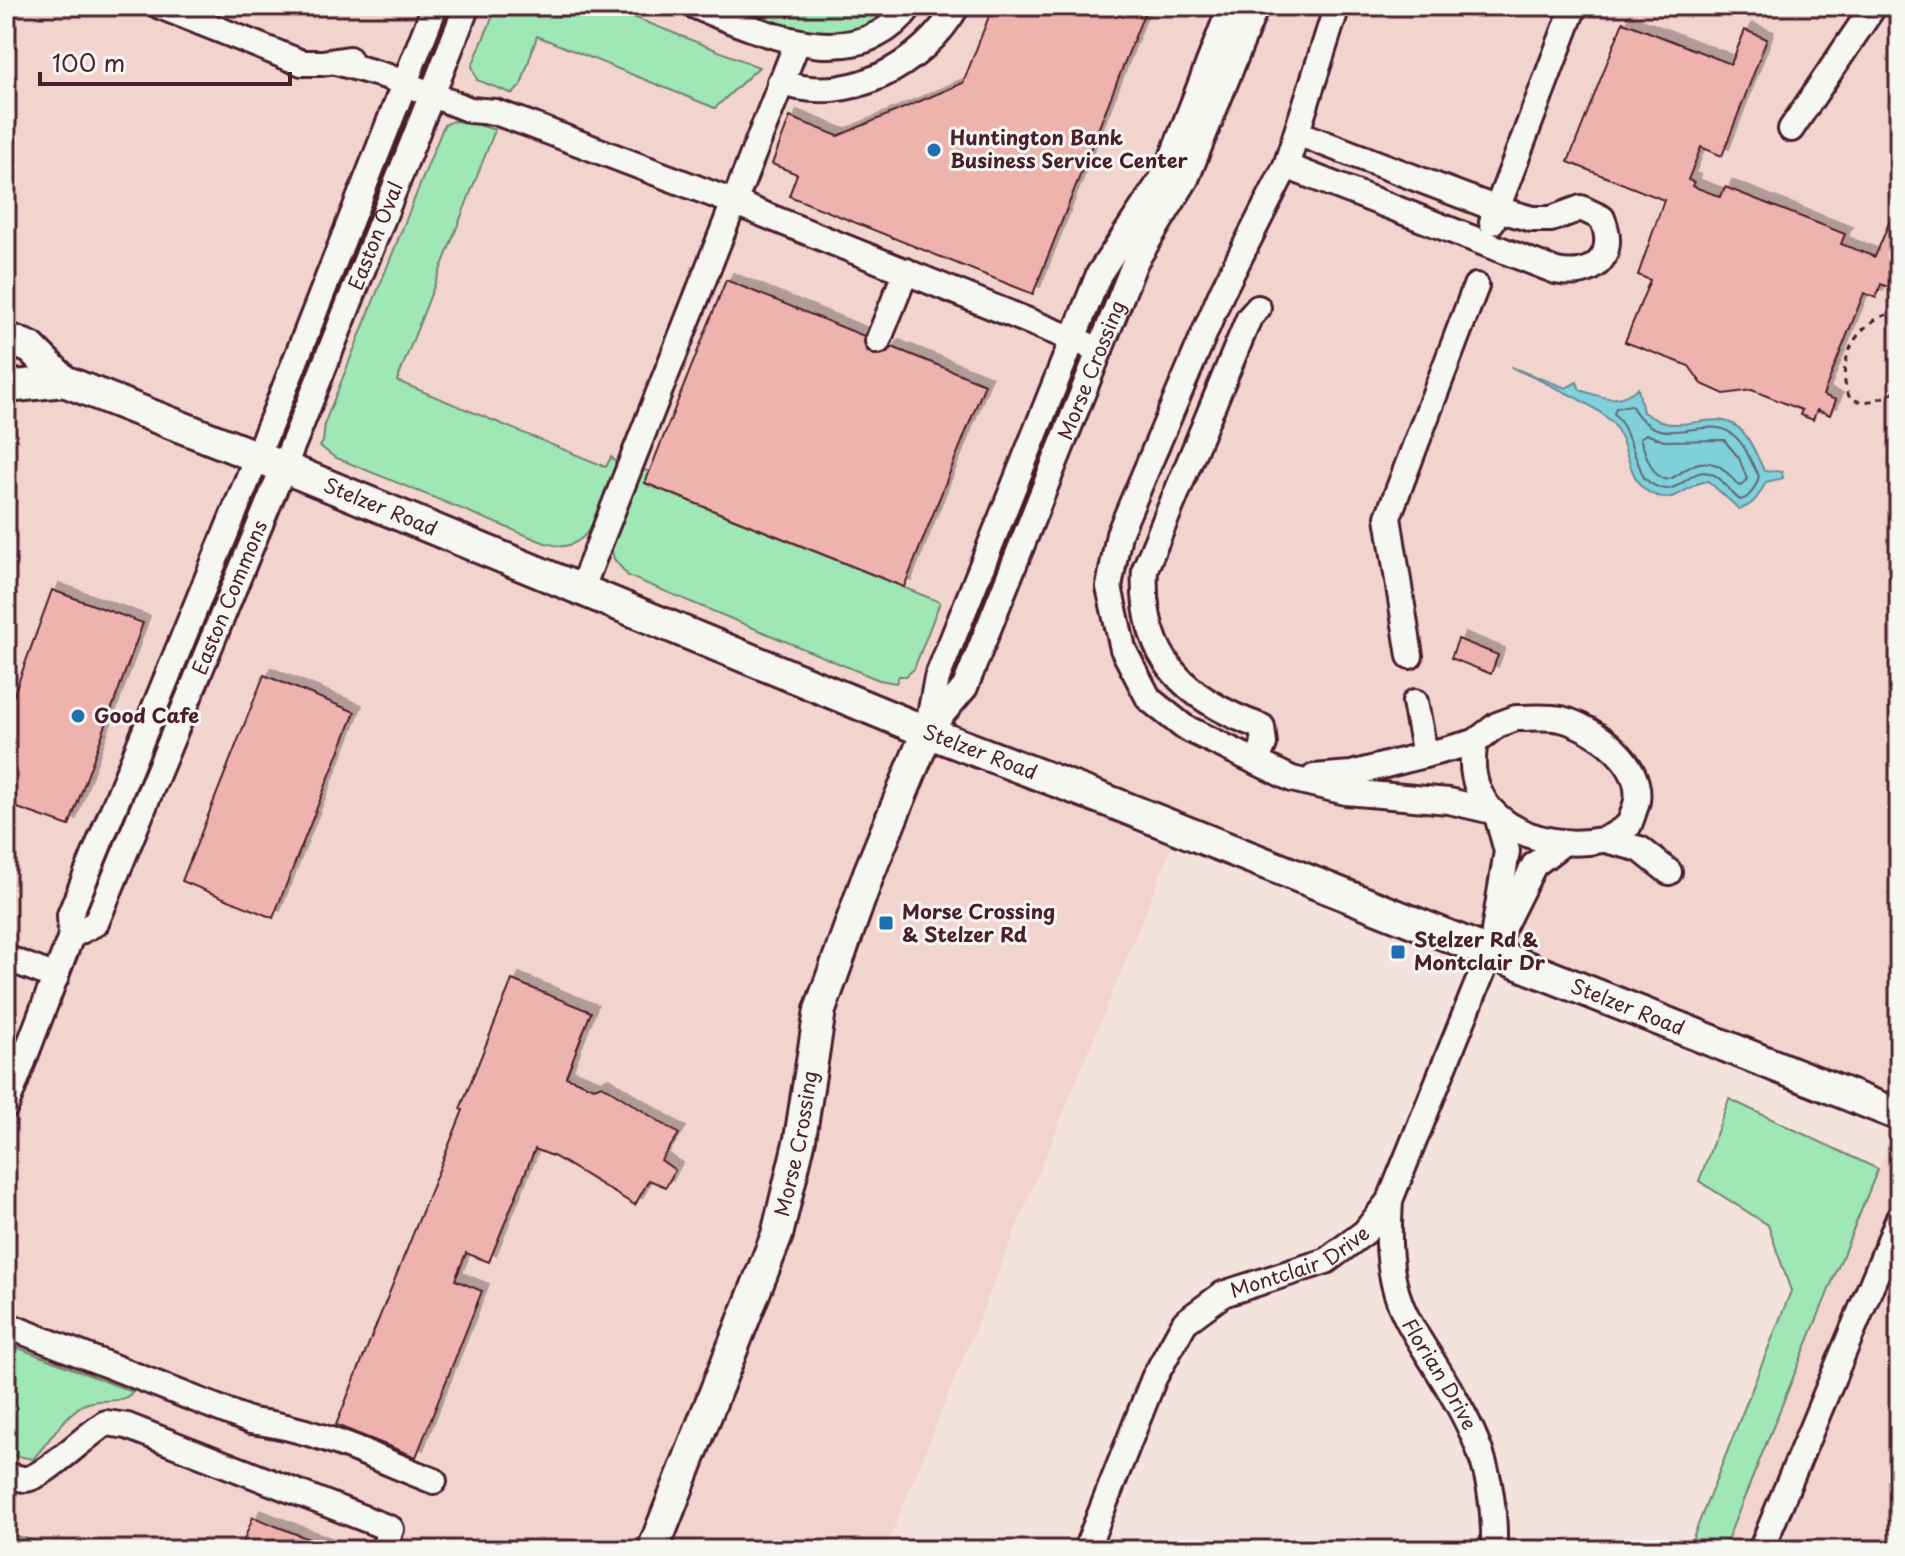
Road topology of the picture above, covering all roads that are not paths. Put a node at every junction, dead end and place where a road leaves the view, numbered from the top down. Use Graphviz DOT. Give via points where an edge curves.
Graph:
graph roads {
  1 [pos="160,6"];
  2 [pos="435,6"];
  3 [pos="467,6"];
  4 [pos="695,6"];
  5 [pos="910,6"];
  6 [pos="957,6"];
  7 [pos="1231,6"];
  8 [pos="1256,6"];
  9 [pos="1337,6"];
  10 [pos="1574,6"];
  11 [pos="1874,6"];
  12 [pos="797,43"];
  13 [pos="407,78"];
  14 [pos="780,82"];
  15 [pos="436,89"];
  16 [pos="1791,129"];
  17 [pos="1297,133"];
  18 [pos="1286,166"];
  19 [pos="733,202"];
  20 [pos="1497,209"];
  21 [pos="1484,243"];
  22 [pos="906,271"];
  23 [pos="1476,286"];
  24 [pos="1258,308"];
  25 [pos="6,338"];
  26 [pos="1072,339"];
  27 [pos="878,341"];
  28 [pos="1100,350"];
  29 [pos="64,381"];
  30 [pos="6,382"];
  31 [pos="1159,439"];
  32 [pos="1191,455"];
  33 [pos="270,462"];
  34 [pos="581,590"];
  35 [pos="1410,656"];
  36 [pos="1415,702"];
  37 [pos="927,732"];
  38 [pos="1475,742"];
  39 [pos="1425,755"];
  40 [pos="1256,762"];
  41 [pos="1292,779"];
  42 [pos="1495,815"];
  43 [pos="1605,840"];
  44 [pos="1563,843"];
  45 [pos="1669,872"];
  46 [pos="1490,953"];
  47 [pos="6,958"];
  48 [pos="56,977"];
  49 [pos="6,1106"];
  50 [pos="1899,1115"];
  51 [pos="1390,1200"];
  52 [pos="1899,1218"];
  53 [pos="1892,1252"];
  54 [pos="6,1325"];
  55 [pos="6,1475"];
  56 [pos="434,1481"];
  57 [pos="383,1550"];
  58 [pos="653,1550"];
  59 [pos="1086,1550"];
  60 [pos="1494,1550"];
  61 [pos="1761,1550"];
  1 -- 13 [label="street" via="302,63 368,56"];
  2 -- 13 [label="street, Easton Oval"];
  3 -- 15 [label="street, Easton Oval"];
  4 -- 12 [label="street"];
  5 -- 12 [label="street" via="886,29 862,39 833,45"];
  6 -- 14 [label="street" via="943,30 892,71 823,91"];
  7 -- 26 [label="street, Morse Crossing" via="1167,171 1099,274"];
  8 -- 28 [label="street, Morse Crossing" via="1186,179 1135,262"];
  9 -- 17 [label="street"];
  10 -- 20 [label="street"];
  11 -- 16 [label="street"];
  12 -- 14 [label="street"];
  13 -- 15 [label="street"];
  13 -- 33 [label="street, Easton Oval"];
  14 -- 19 [label="street"];
  15 -- 19 [label="street" via="470,110 495,112"];
  15 -- 33 [label="street, Easton Oval"];
  17 -- 18 [label="street"];
  17 -- 20 [label="street"];
  18 -- 21 [label="street"];
  18 -- 31 [label="street" via="1222,292"];
  19 -- 22 [label="street"];
  19 -- 34 [label="street" via="643,460"];
  20 -- 21 [label="street"];
  20 -- 21 [label="street" via="1551,219 1581,208 1602,218 1608,247 1589,270 1572,274"];
  22 -- 26 [label="street"];
  22 -- 27 [label="street"];
  23 -- 35 [label="street" via="1388,517"];
  24 -- 32 [label="street" via="1249,318"];
  25 -- 29 [label="main road, Stelzer Road" via="31,348"];
  26 -- 28 [label="street"];
  26 -- 37 [label="street, Morse Crossing" via="937,678"];
  28 -- 37 [label="street, Morse Crossing" via="965,687"];
  29 -- 30 [label="main road, Stelzer Road" via="16,386"];
  29 -- 33 [label="main road, Stelzer Road"];
  31 -- 32 [label="street"];
  31 -- 40 [label="street" via="1119,534 1109,587 1123,649 1149,699 1184,727"];
  32 -- 40 [label="street" via="1145,569 1147,621 1156,649 1195,694 1262,727 1264,744"];
  33 -- 34 [label="main road, Stelzer Road"];
  33 -- 48 [label="street, Easton Commons" via="70,915 71,936"];
  34 -- 37 [label="main road, Stelzer Road"];
  36 -- 39 [label="street"];
  37 -- 46 [label="main road, Stelzer Road"];
  37 -- 58 [label="main road, Morse Crossing" via="820,1010 800,1139 777,1235"];
  38 -- 39 [label="street"];
  38 -- 42 [label="street" via="1471,759 1479,795"];
  38 -- 43 [label="street" via="1516,718 1558,718 1600,738 1627,765 1637,799 1629,825"];
  39 -- 41 [label="street" via="1351,774"];
  40 -- 41 [label="street"];
  41 -- 42 [label="street" via="1346,792 1449,801"];
  42 -- 44 [label="street" via="1529,834"];
  42 -- 46 [label="street" via="1507,851"];
  43 -- 44 [label="street"];
  43 -- 45 [label="street" via="1640,849"];
  44 -- 46 [label="street" via="1534,865"];
  46 -- 50 [label="main road, Stelzer Road"];
  46 -- 51 [label="street, Montclair Drive"];
  47 -- 48 [label="street"];
  48 -- 49 [label="street, Easton Commons"];
  51 -- 59 [label="street, Montclair Drive" via="1365,1232 1326,1261 1223,1294 1185,1322 1154,1378"];
  51 -- 60 [label="street, Florian Drive" via="1387,1250 1400,1303 1481,1449 1495,1515"];
  52 -- 53 [label="street"];
  53 -- 61 [label="street"];
  54 -- 56 [label="street" via="251,1421 284,1424"];
  55 -- 57 [label="street" via="40,1475 106,1423 127,1426 391,1529"];
}
